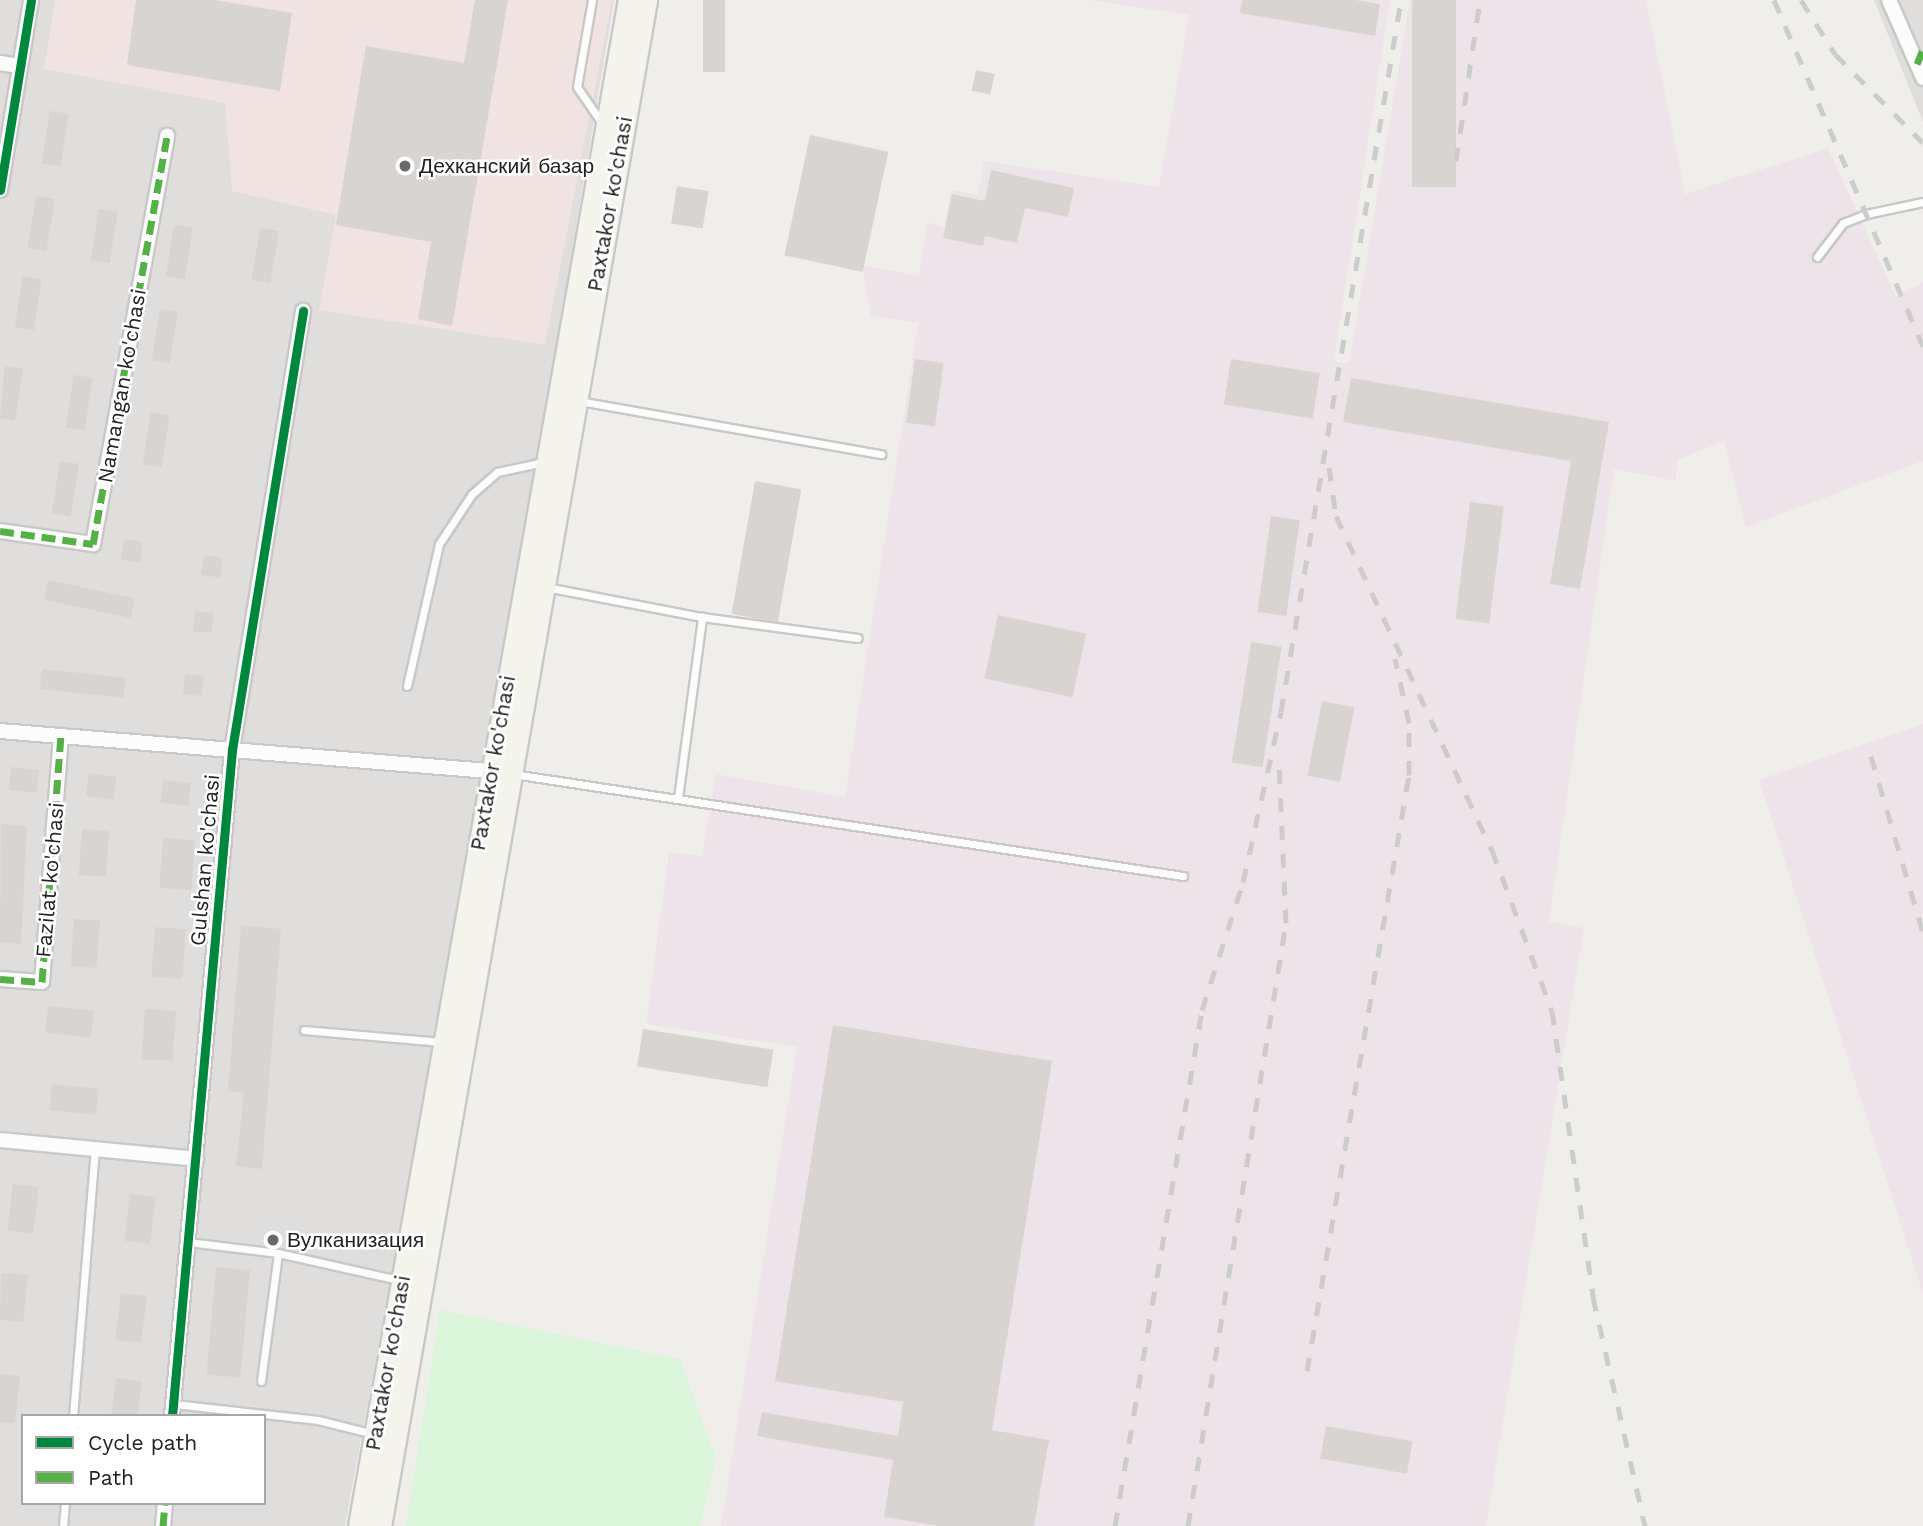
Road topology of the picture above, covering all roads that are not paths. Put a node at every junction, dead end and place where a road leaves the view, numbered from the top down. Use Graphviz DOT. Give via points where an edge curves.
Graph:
graph roads {
  1 [pos="31,0"];
  2 [pos="592,0"];
  3 [pos="629,0"];
  4 [pos="646,0"];
  5 [pos="1889,0"];
  6 [pos="1923,49"];
  7 [pos="0,63"];
  8 [pos="1917,64"];
  9 [pos="19,66"];
  10 [pos="1923,78"];
  11 [pos="605,128"];
  12 [pos="167,136"];
  13 [pos="0,190"];
  14 [pos="1923,202"];
  15 [pos="1817,257"];
  16 [pos="303,311"];
  17 [pos="575,400"];
  18 [pos="881,454"];
  19 [pos="548,461"];
  20 [pos="0,531"];
  21 [pos="542,586"];
  22 [pos="702,617"];
  23 [pos="858,638"];
  24 [pos="407,687"];
  25 [pos="0,731"];
  26 [pos="61,736"];
  27 [pos="232,750"];
  28 [pos="500,772"];
  29 [pos="678,799"];
  30 [pos="1183,876"];
  31 [pos="0,979"];
  32 [pos="304,1030"];
  33 [pos="445,1042"];
  34 [pos="0,1140"];
  35 [pos="95,1149"];
  36 [pos="195,1159"];
  37 [pos="188,1242"];
  38 [pos="278,1254"];
  39 [pos="403,1281"];
  40 [pos="261,1381"];
  41 [pos="173,1410"];
  42 [pos="73,1414"];
  43 [pos="231,1414"];
  44 [pos="266,1416"];
  45 [pos="374,1434"];
  46 [pos="65,1505"];
  47 [pos="165,1505"];
  48 [pos="63,1526"];
  49 [pos="163,1526"];
  50 [pos="359,1526"];
  51 [pos="380,1526"];
  1 -- 9 [label="street"];
  2 -- 11 [label="lane" via="577,87"];
  3 -- 11 [label="main road, Paxtakor ko'chasi"];
  4 -- 17 [label="main road, Paxtakor ko'chasi"];
  5 -- 8 [label="street"];
  6 -- 8 [label="street"];
  7 -- 9 [label="street"];
  8 -- 10 [label="street"];
  9 -- 13 [label="street"];
  11 -- 19 [label="main road, Paxtakor ko'chasi"];
  12 -- 20 [label="street, Namangan ko'chasi" via="93,544"];
  14 -- 15 [label="lane" via="1843,223"];
  16 -- 27 [label="street, Gulshan ko'chasi"];
  17 -- 18 [label="lane"];
  17 -- 21 [label="main road, Paxtakor ko'chasi"];
  19 -- 24 [label="lane" via="497,472 472,494 439,544"];
  19 -- 28 [label="main road, Paxtakor ko'chasi"];
  21 -- 22 [label="lane"];
  21 -- 28 [label="main road, Paxtakor ko'chasi"];
  22 -- 23 [label="lane"];
  22 -- 29 [label="lane"];
  25 -- 26 [label="street"];
  26 -- 27 [label="street"];
  26 -- 31 [label="street, Fazilat ko'chasi" via="42,982"];
  27 -- 28 [label="street"];
  27 -- 36 [label="street, Gulshan ko'chasi"];
  28 -- 29 [label="lane"];
  28 -- 33 [label="main road, Paxtakor ko'chasi"];
  28 -- 51 [label="main road, Paxtakor ko'chasi"];
  29 -- 30 [label="lane"];
  32 -- 33 [label="lane"];
  33 -- 39 [label="main road, Paxtakor ko'chasi"];
  34 -- 35 [label="street"];
  35 -- 36 [label="street"];
  35 -- 42 [label="lane"];
  36 -- 37 [label="street, Gulshan ko'chasi"];
  37 -- 38 [label="lane"];
  37 -- 41 [label="street, Gulshan ko'chasi"];
  38 -- 39 [label="lane"];
  38 -- 40 [label="lane"];
  39 -- 45 [label="main road, Paxtakor ko'chasi"];
  41 -- 43 [label="lane"];
  44 -- 45 [label="lane" via="318,1420"];
  45 -- 50 [label="main road, Paxtakor ko'chasi"];
  46 -- 48 [label="lane"];
  47 -- 49 [label="street"];
}
